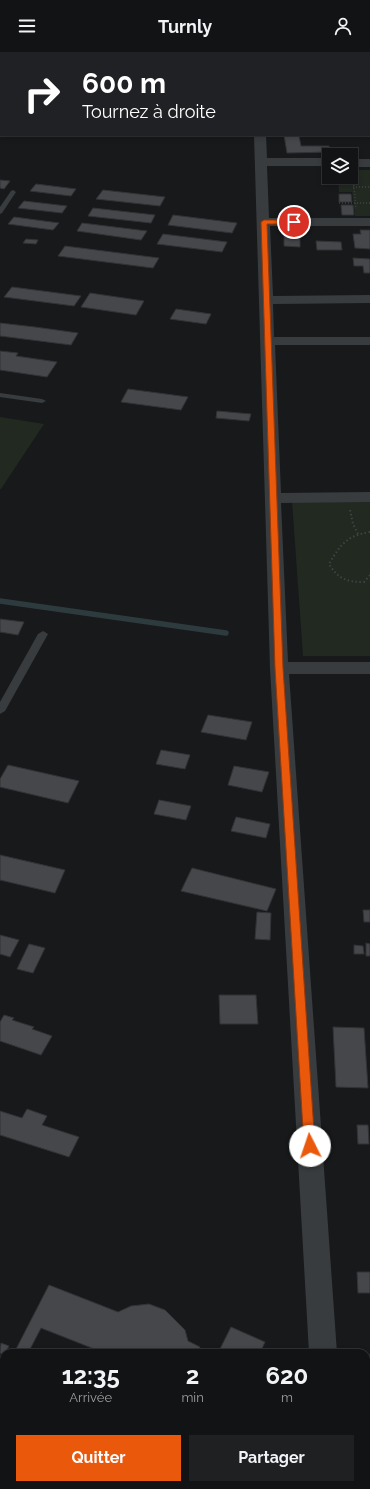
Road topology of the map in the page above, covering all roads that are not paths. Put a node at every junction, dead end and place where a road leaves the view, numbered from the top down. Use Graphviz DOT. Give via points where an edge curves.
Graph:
graph roads {
  1 [pos="260,136"];
  2 [pos="261,162"];
  3 [pos="322,162"];
  4 [pos="370,163"];
  5 [pos="358,167"];
  6 [pos="13,192"];
  7 [pos="0,212"];
  8 [pos="264,222"];
  9 [pos="370,222"];
  10 [pos="370,299"];
  11 [pos="266,300"];
  12 [pos="268,341"];
  13 [pos="370,341"];
  14 [pos="0,395"];
  15 [pos="42,401"];
  16 [pos="370,497"];
  17 [pos="274,498"];
  18 [pos="42,634"];
  19 [pos="279,668"];
  20 [pos="370,668"];
  21 [pos="0,711"];
  22 [pos="323,1349"];
  1 -- 2 [label="street"];
  2 -- 3 [label="street"];
  2 -- 8 [label="street"];
  4 -- 5 [label="street"];
  6 -- 7 [label="lane"];
  8 -- 9 [label="street"];
  8 -- 11 [label="street"];
  10 -- 11 [label="street"];
  11 -- 12 [label="street"];
  12 -- 13 [label="street"];
  12 -- 17 [label="street"];
  14 -- 15 [label="lane"];
  16 -- 17 [label="street"];
  17 -- 19 [label="street"];
  18 -- 21 [label="lane"];
  19 -- 20 [label="street"];
  19 -- 22 [label="street"];
}
